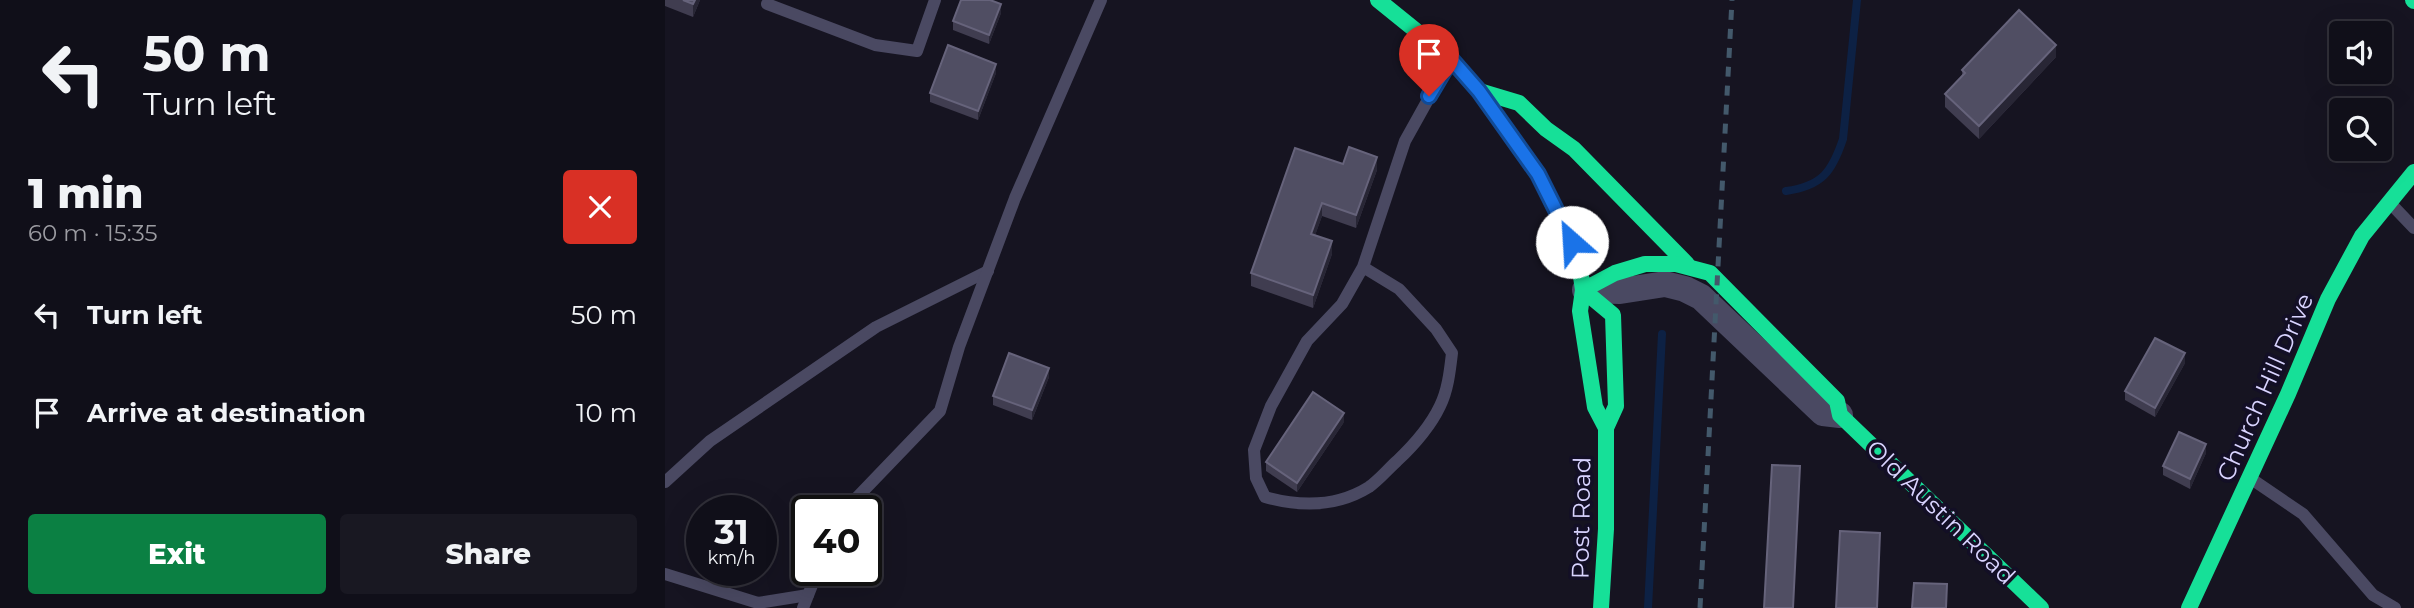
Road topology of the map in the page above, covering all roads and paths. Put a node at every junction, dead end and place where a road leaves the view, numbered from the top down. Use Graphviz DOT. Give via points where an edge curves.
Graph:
graph roads {
  1 [pos="935,0"];
  2 [pos="1101,0"];
  3 [pos="1378,0"];
  4 [pos="767,4"];
  5 [pos="1451,59"];
  6 [pos="1479,91"];
  7 [pos="2414,172"];
  8 [pos="2393,197"];
  9 [pos="2414,228"];
  10 [pos="1687,264"];
  11 [pos="1363,267"];
  12 [pos="988,271"];
  13 [pos="1583,290"];
  14 [pos="1840,415"];
  15 [pos="1605,428"];
  16 [pos="2250,478"];
  17 [pos="665,482"];
  18 [pos="859,495"];
  19 [pos="665,574"];
  20 [pos="812,586"];
  21 [pos="808,595"];
  22 [pos="803,608"];
  23 [pos="1601,608"];
  24 [pos="2041,608"];
  25 [pos="2189,608"];
  26 [pos="2395,608"];
  1 -- 4 [label="lane" via="917,51 875,45"];
  2 -- 12 [label="lane"];
  3 -- 5 [label="street"];
  5 -- 6 [label="street"];
  5 -- 11 [label="lane" via="1405,141"];
  6 -- 10 [label="street" via="1519,103 1574,149"];
  6 -- 13 [label="street" via="1538,174 1561,217 1579,256"];
  7 -- 8 [label="street"];
  8 -- 9 [label="lane"];
  8 -- 16 [label="street, Church Hill Drive" via="2362,236 2328,299"];
  10 -- 13 [label="street, Old Austin Road" via="1632,266"];
  10 -- 14 [label="street, Old Austin Road" via="1710,273 1837,401"];
  11 -- 11 [label="lane" via="1342,304 1307,341 1271,406 1254,450 1256,478 1265,497 1320,504 1349,498 1371,486 1409,449 1441,403 1452,353 1399,289"];
  12 -- 17 [label="lane" via="876,327 710,441"];
  12 -- 18 [label="lane" via="940,411"];
  13 -- 14 [label="street, Old Austin Road" via="1620,291 1665,284 1685,289 1701,297 1823,413"];
  13 -- 15 [label="street, Post Road" via="1580,310 1595,407"];
  13 -- 15 [label="street, Post Road" via="1613,315 1616,406"];
  14 -- 24 [label="street, Old Austin Road"];
  15 -- 23 [label="street, Post Road"];
  16 -- 25 [label="street, Church Hill Drive"];
  16 -- 26 [label="lane" via="2303,514 2373,595"];
  19 -- 21 [label="lane" via="758,603"];
  20 -- 21 [label="lane"];
  21 -- 22 [label="lane"];
}
